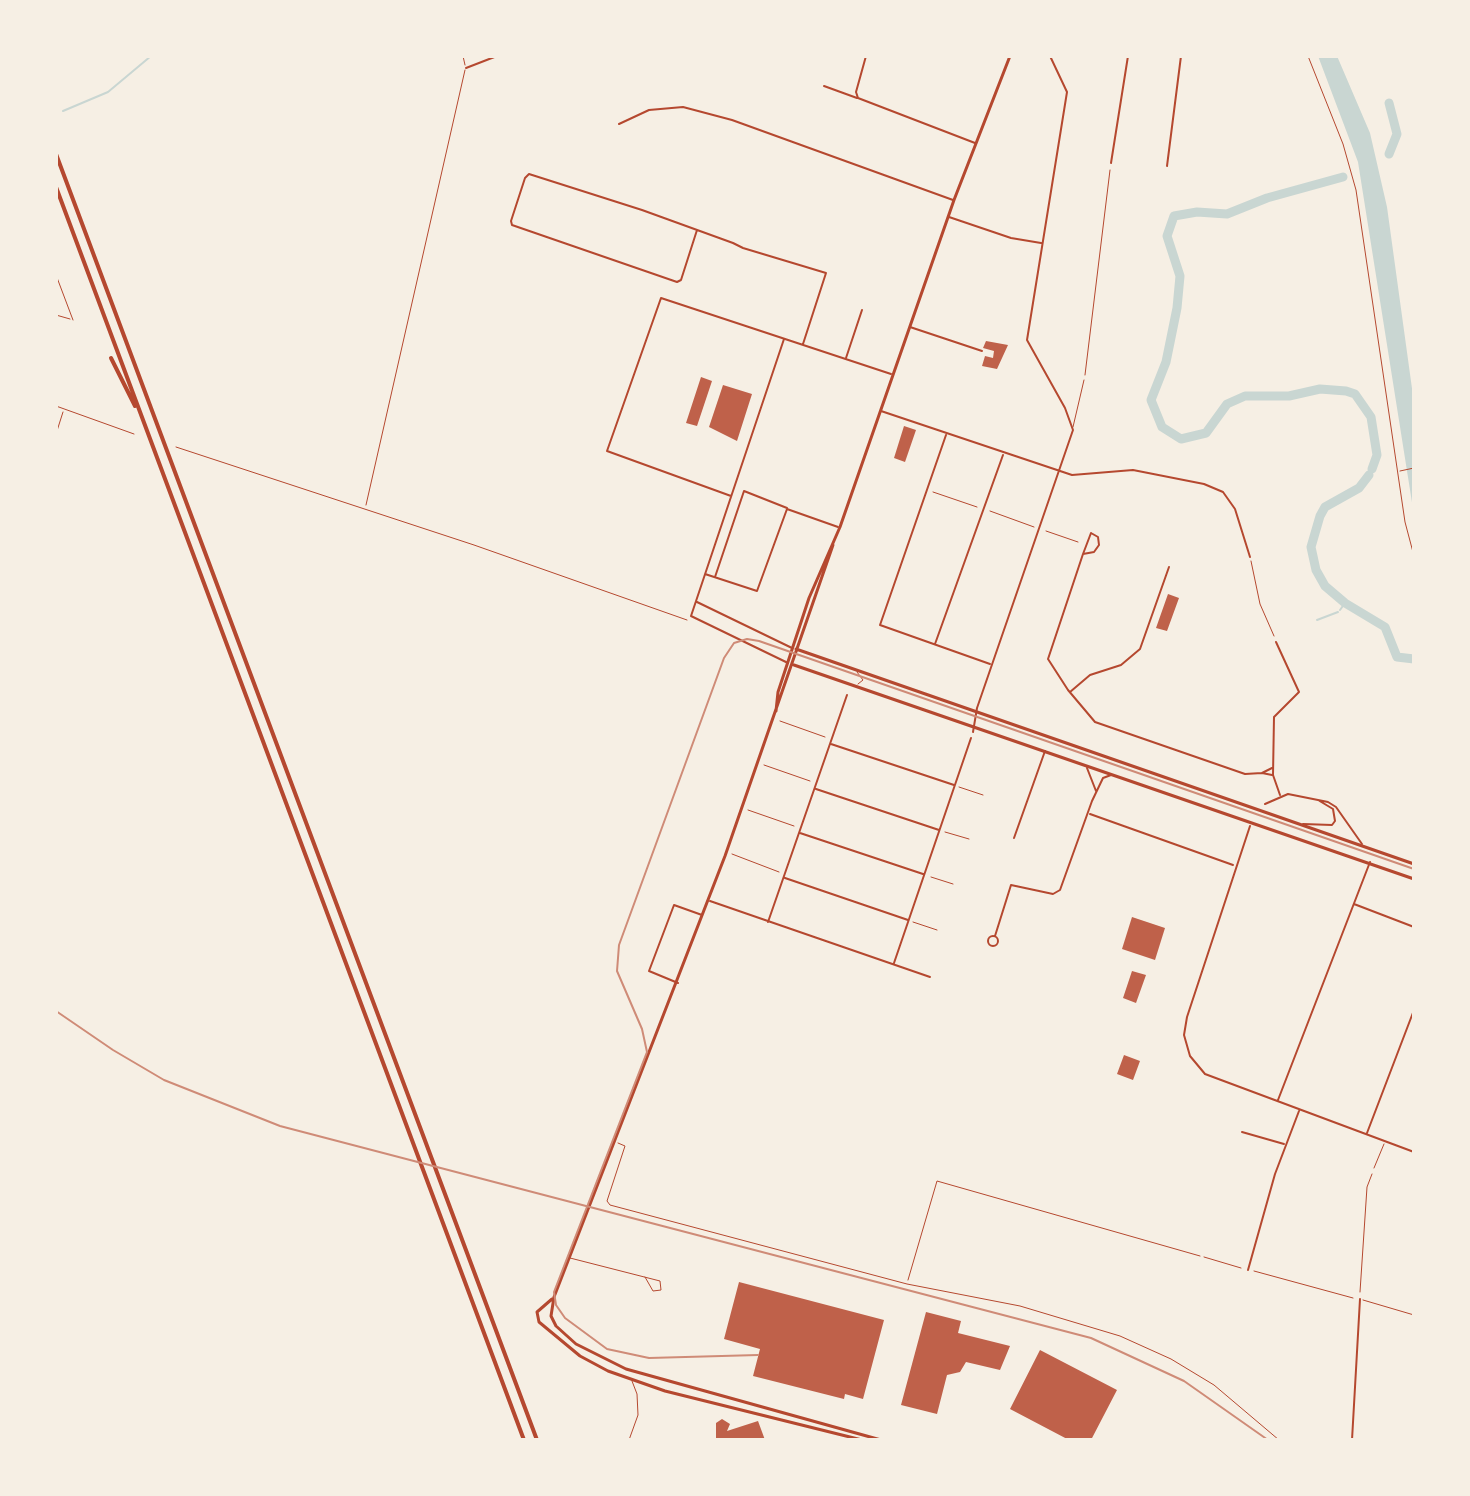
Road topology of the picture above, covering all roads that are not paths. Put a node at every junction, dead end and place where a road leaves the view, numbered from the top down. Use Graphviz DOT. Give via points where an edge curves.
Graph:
graph roads {
  1 [pos="463,56"];
  2 [pos="497,56"];
  3 [pos="866,56"];
  4 [pos="1010,56"];
  5 [pos="1050,56"];
  6 [pos="1128,56"];
  7 [pos="1181,56"];
  8 [pos="466,68"];
  9 [pos="824,86"];
  10 [pos="858,98"];
  11 [pos="619,124"];
  12 [pos="976,143"];
  13 [pos="56,154"];
  14 [pos="1111,163"];
  15 [pos="1167,166"];
  16 [pos="56,187"];
  17 [pos="954,200"];
  18 [pos="949,217"];
  19 [pos="697,230"];
  20 [pos="1042,243"];
  21 [pos="56,275"];
  22 [pos="862,310"];
  23 [pos="56,315"];
  24 [pos="909,327"];
  25 [pos="784,338"];
  26 [pos="803,344"];
  27 [pos="982,351"];
  28 [pos="111,358"];
  29 [pos="846,359"];
  30 [pos="892,375"];
  31 [pos="1084,380"];
  32 [pos="56,406"];
  33 [pos="63,409"];
  34 [pos="880,410"];
  35 [pos="144,424"];
  36 [pos="1073,430"];
  37 [pos="56,434"];
  38 [pos="134,434"];
  39 [pos="947,434"];
  40 [pos="176,447"];
  41 [pos="1003,454"];
  42 [pos="1057,472"];
  43 [pos="731,496"];
  44 [pos="365,508"];
  45 [pos="787,509"];
  46 [pos="840,527"];
  47 [pos="1083,554"];
  48 [pos="1250,557"];
  49 [pos="1169,567"];
  50 [pos="705,574"];
  51 [pos="715,577"];
  52 [pos="696,602"];
  53 [pos="687,620"];
  54 [pos="1276,642"];
  55 [pos="934,645"];
  56 [pos="795,649"];
  57 [pos="791,664"];
  58 [pos="991,664"];
  59 [pos="857,672"];
  60 [pos="850,687"];
  61 [pos="1070,692"];
  62 [pos="847,695"];
  63 [pos="975,713"];
  64 [pos="975,726"];
  65 [pos="973,732"];
  66 [pos="971,738"];
  67 [pos="831,742"];
  68 [pos="1045,750"];
  69 [pos="1081,761"];
  70 [pos="1273,768"];
  71 [pos="1262,773"];
  72 [pos="1121,775"];
  73 [pos="1273,775"];
  74 [pos="955,785"];
  75 [pos="815,786"];
  76 [pos="1096,792"];
  77 [pos="1280,795"];
  78 [pos="1313,798"];
  79 [pos="1265,804"];
  80 [pos="1090,814"];
  81 [pos="1303,824"];
  82 [pos="1250,826"];
  83 [pos="940,830"];
  84 [pos="799,833"];
  85 [pos="1014,838"];
  86 [pos="1363,845"];
  87 [pos="1370,862"];
  88 [pos="1414,864"];
  89 [pos="1234,866"];
  90 [pos="924,875"];
  91 [pos="785,876"];
  92 [pos="1414,879"];
  93 [pos="709,900"];
  94 [pos="1353,903"];
  95 [pos="703,916"];
  96 [pos="909,920"];
  97 [pos="768,922"];
  98 [pos="1414,927"];
  99 [pos="995,936"];
  100 [pos="894,963"];
  101 [pos="930,977"];
  102 [pos="678,983"];
  103 [pos="1414,1010"];
  104 [pos="1278,1101"];
  105 [pos="1300,1110"];
  106 [pos="1242,1132"];
  107 [pos="1366,1135"];
  108 [pos="616,1142"];
  109 [pos="1385,1142"];
  110 [pos="1285,1144"];
  111 [pos="1414,1152"];
  112 [pos="1374,1168"];
  113 [pos="1200,1256"];
  114 [pos="570,1258"];
  115 [pos="1248,1270"];
  116 [pos="645,1277"];
  117 [pos="907,1284"];
  118 [pos="1360,1294"];
  119 [pos="554,1297"];
  120 [pos="1360,1299"];
  121 [pos="1414,1315"];
  122 [pos="632,1381"];
  123 [pos="524,1440"];
  124 [pos="537,1440"];
  125 [pos="629,1440"];
  126 [pos="862,1440"];
  127 [pos="881,1440"];
  128 [pos="1279,1440"];
  129 [pos="1352,1440"];
  1 -- 8 [label="lane"];
  2 -- 8 [label="street"];
  3 -- 10 [label="street"];
  4 -- 12 [label="main road"];
  5 -- 20 [label="street" via="1067,92"];
  6 -- 14 [label="street"];
  7 -- 15 [label="street"];
  8 -- 44 [label="lane"];
  9 -- 10 [label="street"];
  10 -- 12 [label="street"];
  11 -- 17 [label="street" via="649,110 683,107"];
  12 -- 17 [label="main road"];
  13 -- 124 [label="highway"];
  16 -- 35 [label="highway"];
  17 -- 18 [label="main road"];
  18 -- 20 [label="street"];
  18 -- 24 [label="main road"];
  19 -- 19 [label="street" via="529,174 511,221 677,282"];
  19 -- 26 [label="street" via="826,273"];
  20 -- 36 [label="street" via="1027,340"];
  21 -- 23 [label="lane" via="73,320"];
  22 -- 29 [label="street"];
  24 -- 27 [label="street"];
  24 -- 30 [label="main road"];
  25 -- 26 [label="street"];
  25 -- 43 [label="street"];
  25 -- 43 [label="street" via="661,298 607,451"];
  26 -- 29 [label="street"];
  28 -- 35 [label="highway"];
  29 -- 30 [label="street"];
  30 -- 34 [label="main road"];
  31 -- 36 [label="lane"];
  32 -- 33 [label="lane"];
  33 -- 37 [label="lane"];
  33 -- 38 [label="lane"];
  34 -- 39 [label="street"];
  34 -- 46 [label="main road"];
  35 -- 123 [label="highway"];
  36 -- 42 [label="street"];
  39 -- 41 [label="street"];
  39 -- 55 [label="street" via="880,625"];
  40 -- 44 [label="lane"];
  41 -- 42 [label="street"];
  41 -- 55 [label="street"];
  42 -- 48 [label="street" via="1133,470 1223,492 1235,509"];
  42 -- 58 [label="street"];
  43 -- 50 [label="street"];
  44 -- 53 [label="lane"];
  45 -- 46 [label="street"];
  45 -- 51 [label="street" via="757,591"];
  45 -- 51 [label="street" via="744,491"];
  46 -- 56 [label="main road"];
  47 -- 47 [label="street" via="1097,549 1096,535 1090,534"];
  47 -- 61 [label="street" via="1048,659"];
  49 -- 61 [label="street" via="1140,649 1121,665 1090,675"];
  50 -- 51 [label="street"];
  50 -- 52 [label="street"];
  52 -- 56 [label="street"];
  52 -- 57 [label="street" via="691,616"];
  54 -- 70 [label="street" via="1299,692 1274,717"];
  55 -- 58 [label="street"];
  56 -- 57 [label="main road"];
  56 -- 59 [label="main road"];
  57 -- 60 [label="main road"];
  57 -- 93 [label="main road" via="777,720"];
  58 -- 63 [label="street"];
  59 -- 60 [label="lane" via="862,681"];
  59 -- 63 [label="main road"];
  60 -- 64 [label="main road"];
  61 -- 71 [label="street" via="1095,722 1245,774"];
  62 -- 67 [label="street"];
  63 -- 64 [label="street"];
  63 -- 81 [label="main road"];
  64 -- 65 [label="street"];
  64 -- 68 [label="main road"];
  66 -- 74 [label="street"];
  67 -- 74 [label="street"];
  67 -- 75 [label="street"];
  68 -- 69 [label="main road"];
  68 -- 85 [label="street"];
  69 -- 72 [label="main road"];
  69 -- 76 [label="street"];
  70 -- 71 [label="street"];
  70 -- 73 [label="street"];
  71 -- 73 [label="street"];
  72 -- 76 [label="street" via="1103,778"];
  72 -- 87 [label="main road"];
  73 -- 77 [label="street"];
  74 -- 83 [label="street"];
  75 -- 83 [label="street"];
  75 -- 84 [label="street"];
  76 -- 80 [label="street"];
  77 -- 78 [label="street"];
  77 -- 79 [label="street"];
  78 -- 81 [label="street" via="1333,809 1335,821"];
  78 -- 86 [label="street" via="1336,807"];
  80 -- 89 [label="street"];
  80 -- 99 [label="street" via="1060,890 1053,894 1011,885"];
  81 -- 86 [label="main road"];
  82 -- 89 [label="street"];
  83 -- 90 [label="street"];
  84 -- 90 [label="street"];
  84 -- 91 [label="street"];
  86 -- 88 [label="main road"];
  87 -- 92 [label="main road"];
  87 -- 94 [label="street"];
  89 -- 104 [label="street" via="1184,1035 1190,1056 1205,1074"];
  90 -- 96 [label="street"];
  91 -- 96 [label="street"];
  91 -- 97 [label="street"];
  93 -- 95 [label="main road"];
  93 -- 97 [label="street"];
  94 -- 98 [label="street"];
  94 -- 104 [label="street"];
  95 -- 102 [label="main road"];
  95 -- 102 [label="street" via="674,905 649,971"];
  96 -- 100 [label="street"];
  97 -- 100 [label="street"];
  100 -- 101 [label="street"];
  102 -- 108 [label="main road"];
  103 -- 107 [label="street"];
  104 -- 105 [label="street"];
  105 -- 107 [label="street"];
  105 -- 110 [label="street"];
  106 -- 110 [label="street"];
  107 -- 109 [label="street"];
  108 -- 114 [label="main road"];
  108 -- 117 [label="lane" via="625,1146 610,1205"];
  109 -- 111 [label="street"];
  109 -- 112 [label="lane"];
  110 -- 115 [label="street"];
  113 -- 117 [label="lane" via="937,1181"];
  114 -- 116 [label="lane"];
  114 -- 119 [label="main road"];
  116 -- 116 [label="lane" via="653,1291 661,1290 660,1281"];
  117 -- 128 [label="lane" via="1020,1306 1120,1336 1214,1385"];
  118 -- 120 [label="lane"];
  119 -- 122 [label="main road" via="537,1312 539,1322 580,1356"];
  119 -- 127 [label="main road" via="551,1316 556,1326 601,1359 652,1378"];
  120 -- 121 [label="lane"];
  120 -- 129 [label="street"];
  122 -- 125 [label="lane" via="638,1415"];
  122 -- 126 [label="main road"];
}
